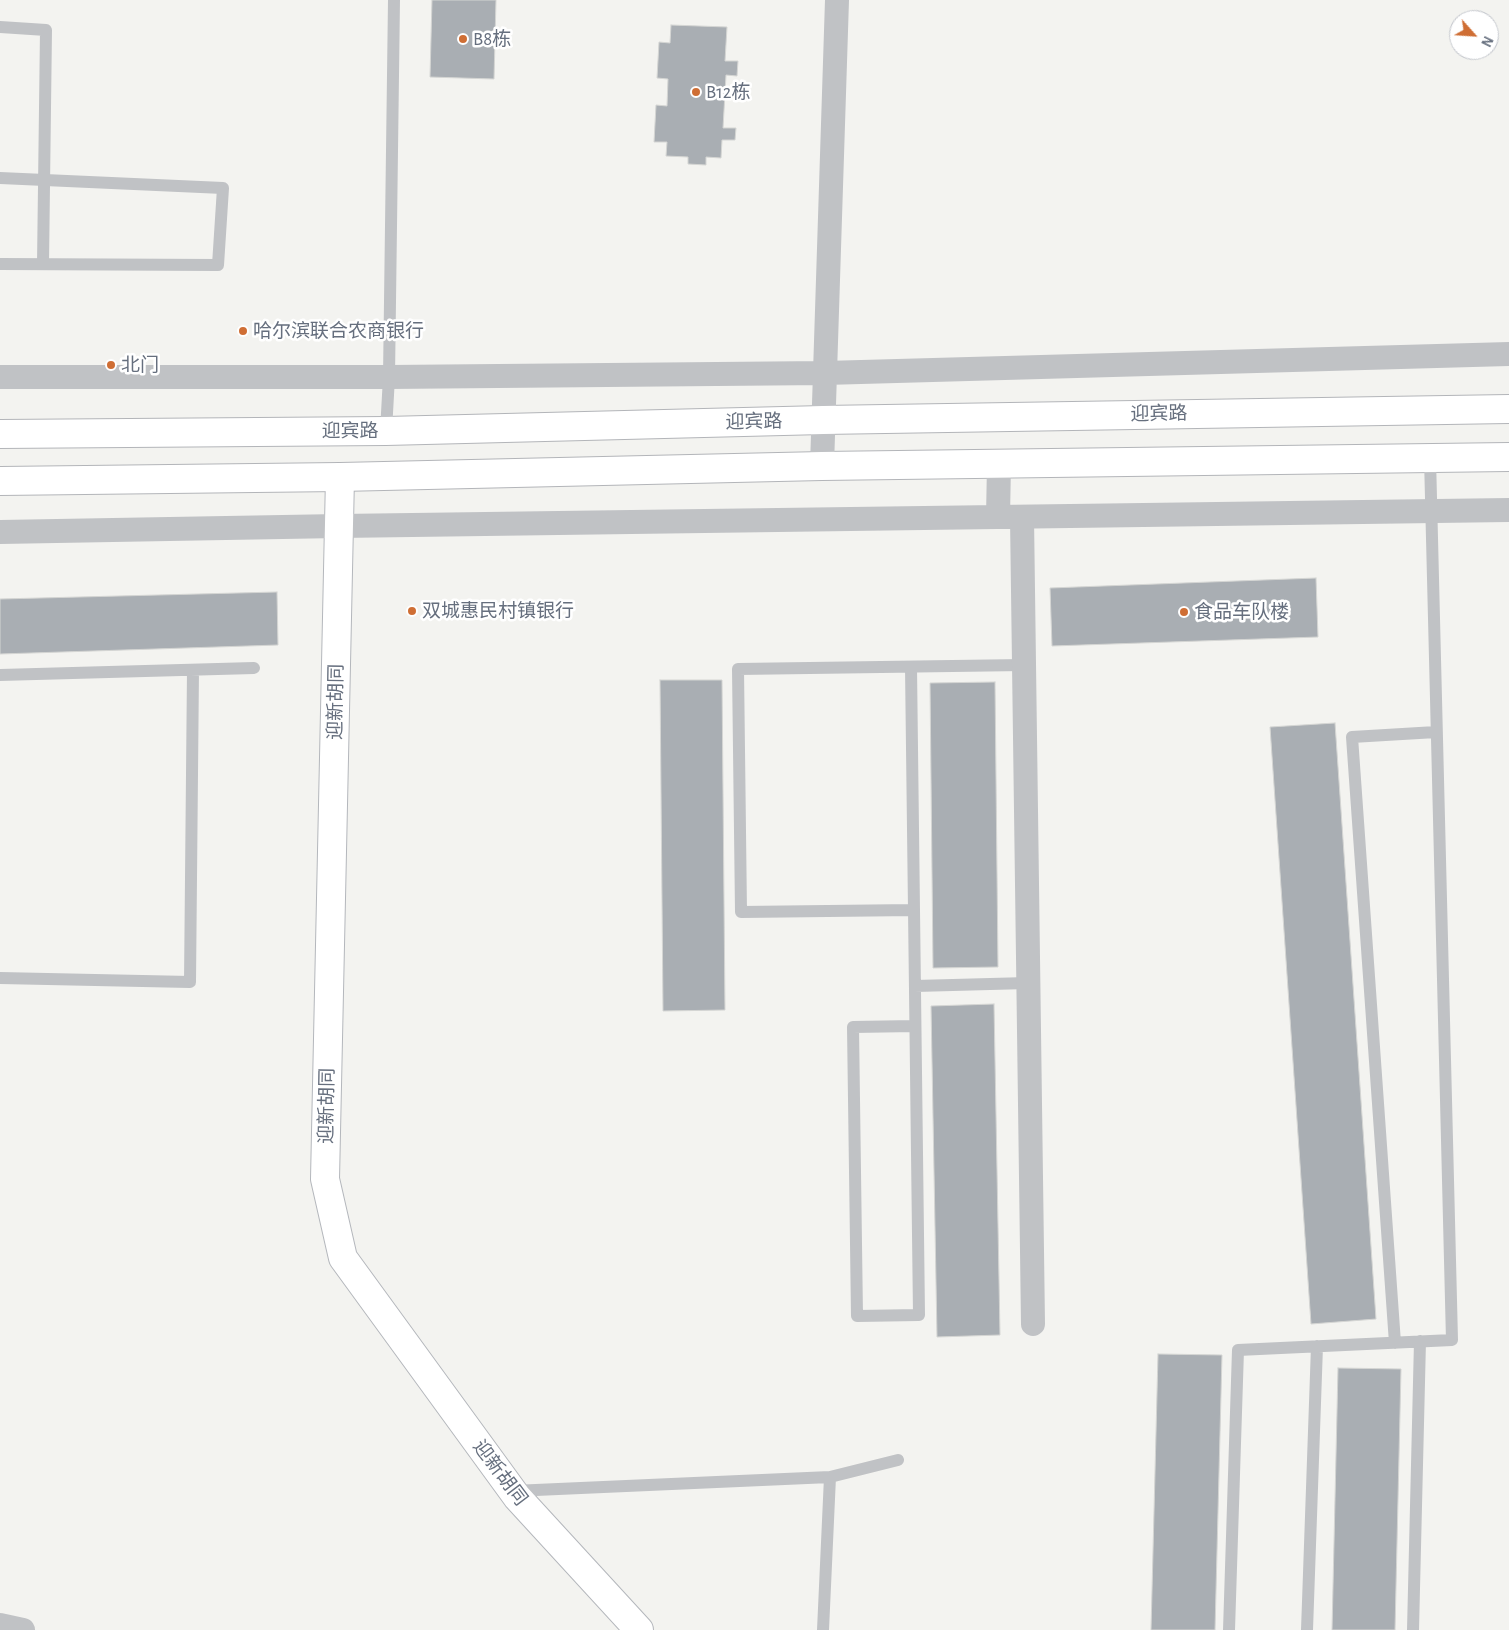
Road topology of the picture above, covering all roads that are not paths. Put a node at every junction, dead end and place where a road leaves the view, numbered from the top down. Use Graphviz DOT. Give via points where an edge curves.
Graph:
graph roads {
  1 [pos="394,0"];
  2 [pos="837,0"];
  3 [pos="0,27"];
  4 [pos="0,178"];
  5 [pos="45,180"];
  6 [pos="0,264"];
  7 [pos="43,264"];
  8 [pos="1509,354"];
  9 [pos="825,373"];
  10 [pos="0,377"];
  11 [pos="389,377"];
  12 [pos="1509,409"];
  13 [pos="824,420"];
  14 [pos="386,431"];
  15 [pos="0,434"];
  16 [pos="1509,457"];
  17 [pos="1430,458"];
  18 [pos="999,464"];
  19 [pos="822,466"];
  20 [pos="340,477"];
  21 [pos="0,481"];
  22 [pos="1509,510"];
  23 [pos="1431,511"];
  24 [pos="998,517"];
  25 [pos="1022,517"];
  26 [pos="339,526"];
  27 [pos="0,532"];
  28 [pos="1024,665"];
  29 [pos="911,667"];
  30 [pos="254,668"];
  31 [pos="193,670"];
  32 [pos="0,675"];
  33 [pos="1436,732"];
  34 [pos="914,910"];
  35 [pos="0,978"];
  36 [pos="1028,983"];
  37 [pos="915,986"];
  38 [pos="914,1026"];
  39 [pos="1033,1324"];
  40 [pos="1420,1341"];
  41 [pos="1395,1342"];
  42 [pos="1317,1346"];
  43 [pos="898,1460"];
  44 [pos="830,1477"];
  45 [pos="513,1491"];
  46 [pos="0,1624"];
  47 [pos="23,1630"];
  48 [pos="639,1630"];
  49 [pos="823,1630"];
  50 [pos="1229,1630"];
  51 [pos="1307,1630"];
  52 [pos="1413,1630"];
  1 -- 11 [label="lane"];
  2 -- 9 [label="street"];
  3 -- 5 [label="lane" via="46,30"];
  4 -- 5 [label="lane"];
  5 -- 7 [label="lane"];
  5 -- 7 [label="lane" via="223,188 218,265"];
  6 -- 7 [label="lane"];
  8 -- 9 [label="street"];
  9 -- 11 [label="street"];
  9 -- 13 [label="street"];
  10 -- 11 [label="street"];
  11 -- 14 [label="lane"];
  12 -- 13 [label="main road, 迎宾路"];
  13 -- 14 [label="main road, 迎宾路"];
  13 -- 19 [label="street"];
  14 -- 15 [label="main road, 迎宾路"];
  16 -- 17 [label="main road"];
  17 -- 18 [label="main road"];
  17 -- 23 [label="lane"];
  18 -- 19 [label="main road"];
  18 -- 24 [label="street"];
  19 -- 20 [label="main road"];
  20 -- 21 [label="main road"];
  20 -- 26 [label="main road, 迎新胡同"];
  22 -- 23 [label="street"];
  23 -- 25 [label="street"];
  23 -- 33 [label="lane"];
  24 -- 25 [label="street"];
  24 -- 26 [label="street"];
  25 -- 28 [label="street"];
  26 -- 27 [label="street"];
  26 -- 45 [label="main road, 迎新胡同" via="325,1180 343,1258"];
  28 -- 29 [label="lane"];
  28 -- 36 [label="street"];
  29 -- 34 [label="lane"];
  29 -- 34 [label="lane" via="738,669 741,912"];
  30 -- 31 [label="lane"];
  31 -- 32 [label="lane"];
  31 -- 35 [label="lane" via="190,982"];
  33 -- 40 [label="lane" via="1452,1340"];
  33 -- 41 [label="lane" via="1352,737"];
  34 -- 37 [label="lane"];
  36 -- 37 [label="lane"];
  36 -- 39 [label="street"];
  37 -- 38 [label="lane"];
  38 -- 38 [label="lane" via="918,1315 857,1316 853,1027"];
  40 -- 41 [label="lane"];
  40 -- 52 [label="lane"];
  41 -- 42 [label="lane"];
  42 -- 50 [label="lane" via="1238,1350"];
  42 -- 51 [label="lane"];
  43 -- 44 [label="lane"];
  44 -- 45 [label="lane"];
  44 -- 49 [label="lane"];
  45 -- 48 [label="main road, 迎新胡同"];
  46 -- 47 [label="street"];
}
